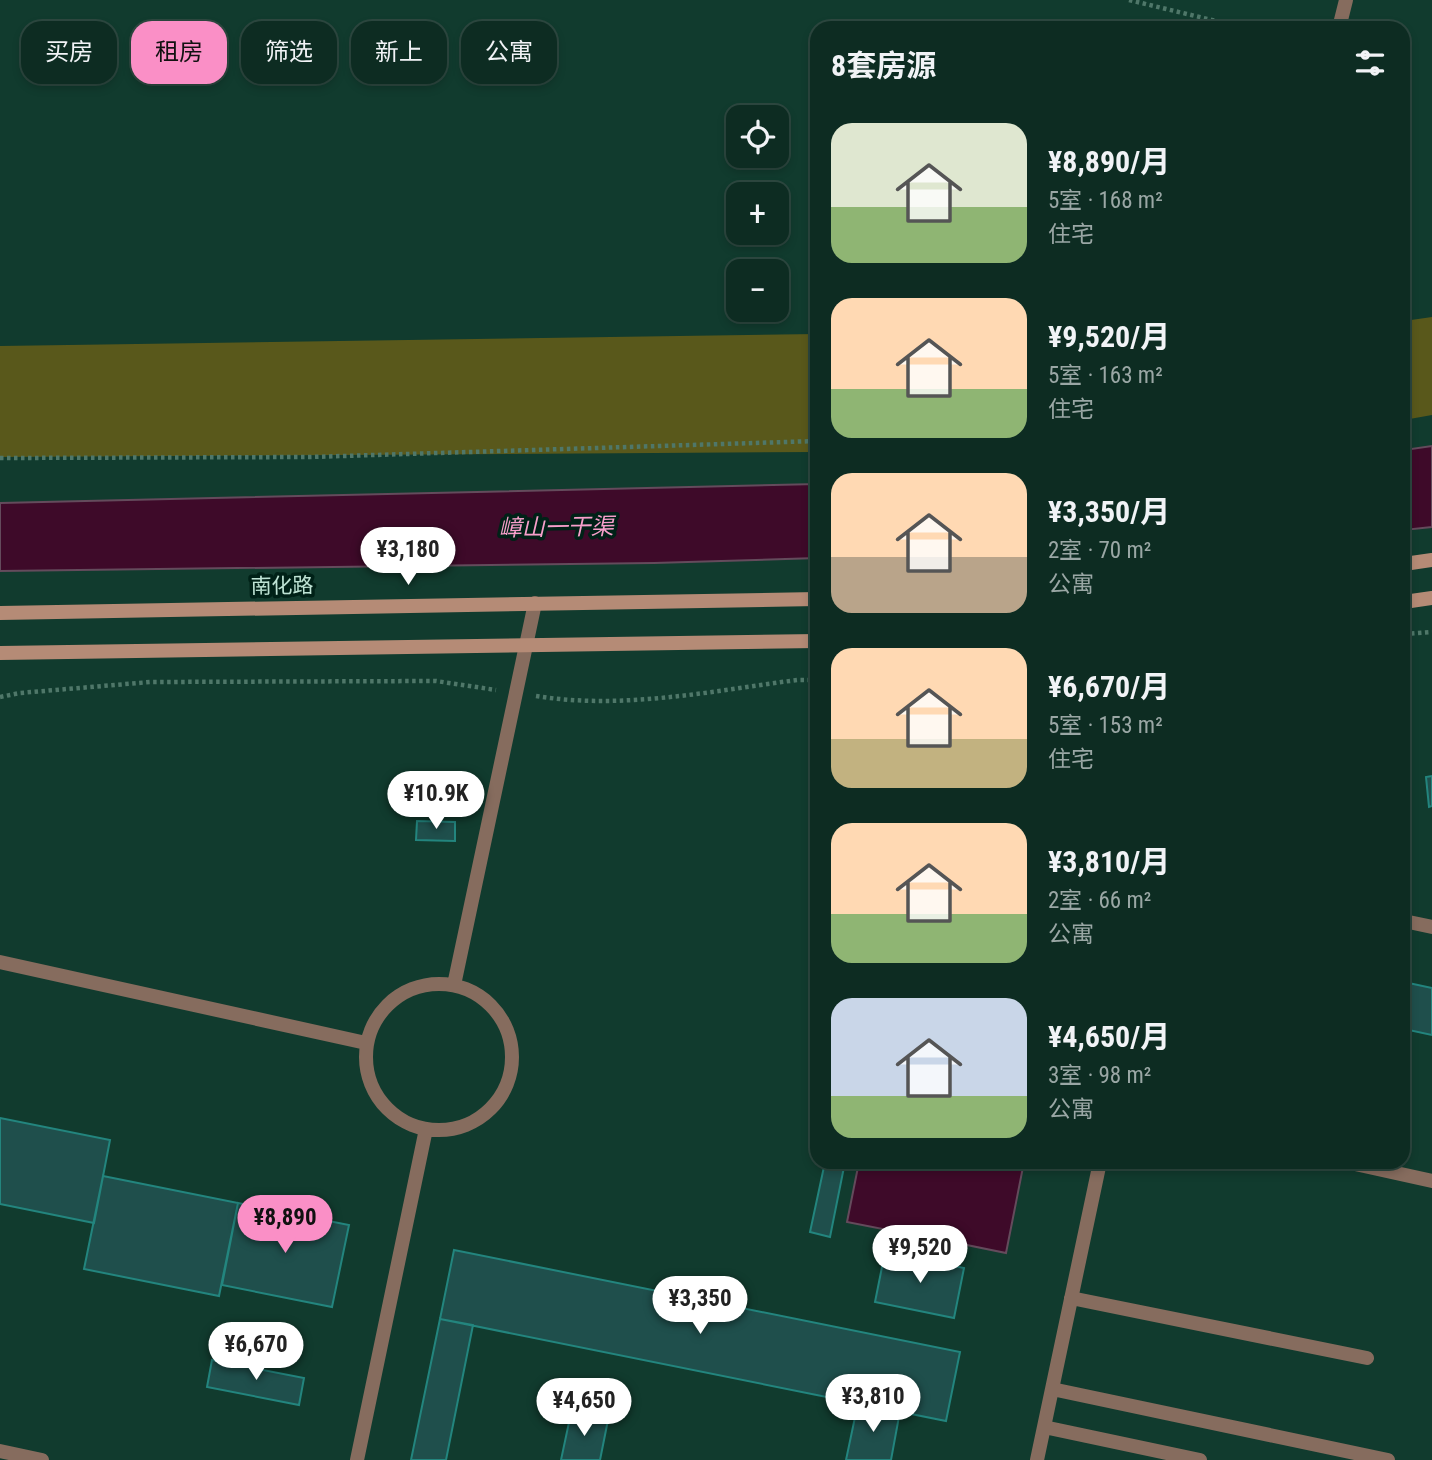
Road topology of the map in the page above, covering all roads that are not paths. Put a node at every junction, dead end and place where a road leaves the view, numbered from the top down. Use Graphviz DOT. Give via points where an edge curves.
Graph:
graph roads {
  1 [pos="1346,0"];
  2 [pos="1341,21"];
  3 [pos="1432,560"];
  4 [pos="1410,563"];
  5 [pos="1432,598"];
  6 [pos="810,599"];
  7 [pos="1410,601"];
  8 [pos="536,603"];
  9 [pos="0,613"];
  10 [pos="810,641"];
  11 [pos="527,645"];
  12 [pos="0,653"];
  13 [pos="1410,922"];
  14 [pos="1432,927"];
  15 [pos="0,962"];
  16 [pos="454,985"];
  17 [pos="366,1042"];
  18 [pos="426,1129"];
  19 [pos="1099,1169"];
  20 [pos="1378,1169"];
  21 [pos="1432,1181"];
  22 [pos="1071,1298"];
  23 [pos="1367,1358"];
  24 [pos="1052,1389"];
  25 [pos="1044,1427"];
  26 [pos="0,1451"];
  27 [pos="42,1460"];
  28 [pos="357,1460"];
  29 [pos="1037,1460"];
  30 [pos="1200,1460"];
  31 [pos="1388,1460"];
  1 -- 2 [label="street"];
  3 -- 4 [label="main road"];
  5 -- 7 [label="main road"];
  6 -- 8 [label="main road, 南化路"];
  8 -- 9 [label="main road, 南化路"];
  8 -- 11 [label="street"];
  10 -- 11 [label="main road"];
  11 -- 12 [label="main road"];
  11 -- 16 [label="street"];
  13 -- 14 [label="street"];
  15 -- 17 [label="street"];
  16 -- 17 [label="street" via="408,990 374,1021"];
  16 -- 18 [label="street" via="478,994 497,1012 509,1034 513,1059 508,1084 495,1105 475,1121 451,1130"];
  17 -- 18 [label="street" via="365,1066 385,1108 404,1122"];
  18 -- 28 [label="street"];
  19 -- 22 [label="street"];
  20 -- 21 [label="street"];
  22 -- 23 [label="street"];
  22 -- 24 [label="street"];
  24 -- 25 [label="street"];
  24 -- 31 [label="street"];
  25 -- 29 [label="street"];
  25 -- 30 [label="street"];
  26 -- 27 [label="street"];
}
